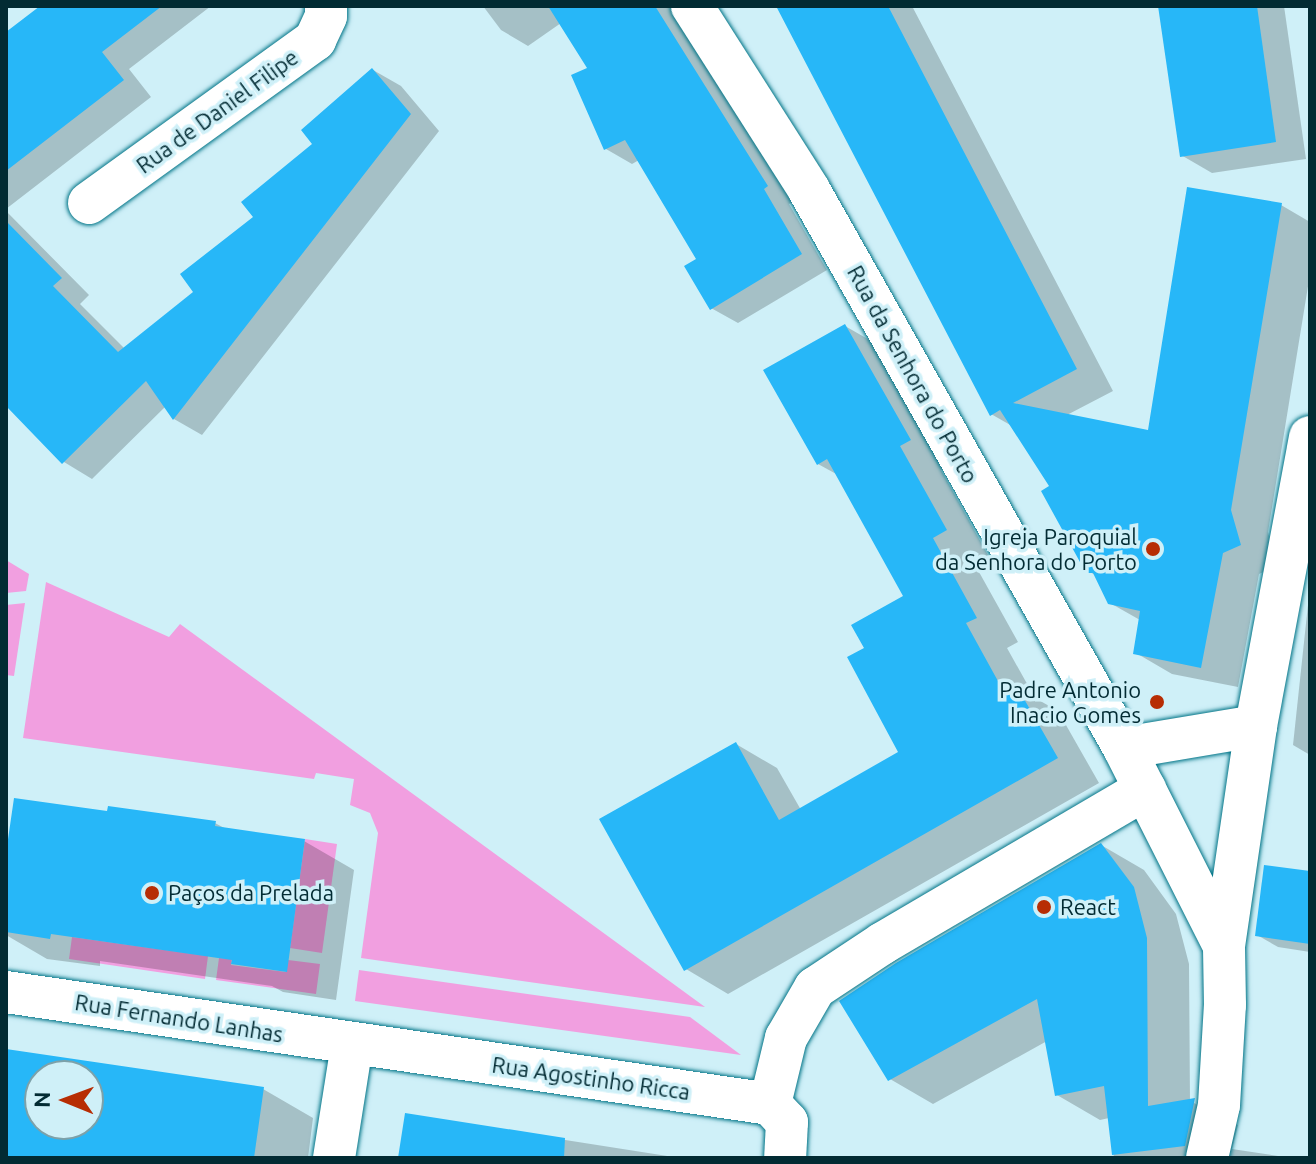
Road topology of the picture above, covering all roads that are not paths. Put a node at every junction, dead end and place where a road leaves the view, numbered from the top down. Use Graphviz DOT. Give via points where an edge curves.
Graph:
graph roads {
  1 [pos="326,6"];
  2 [pos="692,6"];
  3 [pos="89,203"];
  4 [pos="1310,437"];
  5 [pos="1256,726"];
  6 [pos="1124,748"];
  7 [pos="1145,789"];
  8 [pos="1224,946"];
  9 [pos="6,992"];
  10 [pos="352,1044"];
  11 [pos="770,1104"];
  12 [pos="334,1158"];
  13 [pos="785,1158"];
  14 [pos="1207,1158"];
  1 -- 3 [label="street, Rua de Daniel Filipe" via="315,40"];
  2 -- 6 [label="street, Rua da Senhora do Porto" via="809,190"];
  4 -- 5 [label="street"];
  5 -- 6 [label="street"];
  5 -- 8 [label="street"];
  6 -- 7 [label="street, Rua da Senhora do Porto"];
  7 -- 8 [label="street, Rua da Senhora do Porto"];
  7 -- 11 [label="street" via="815,988 786,1038"];
  8 -- 14 [label="street" via="1219,1105"];
  9 -- 10 [label="street, Rua Fernando Lanhas"];
  10 -- 11 [label="street, Rua Agostinho Ricca"];
  10 -- 12 [label="street"];
  11 -- 13 [label="street" via="787,1122"];
}
